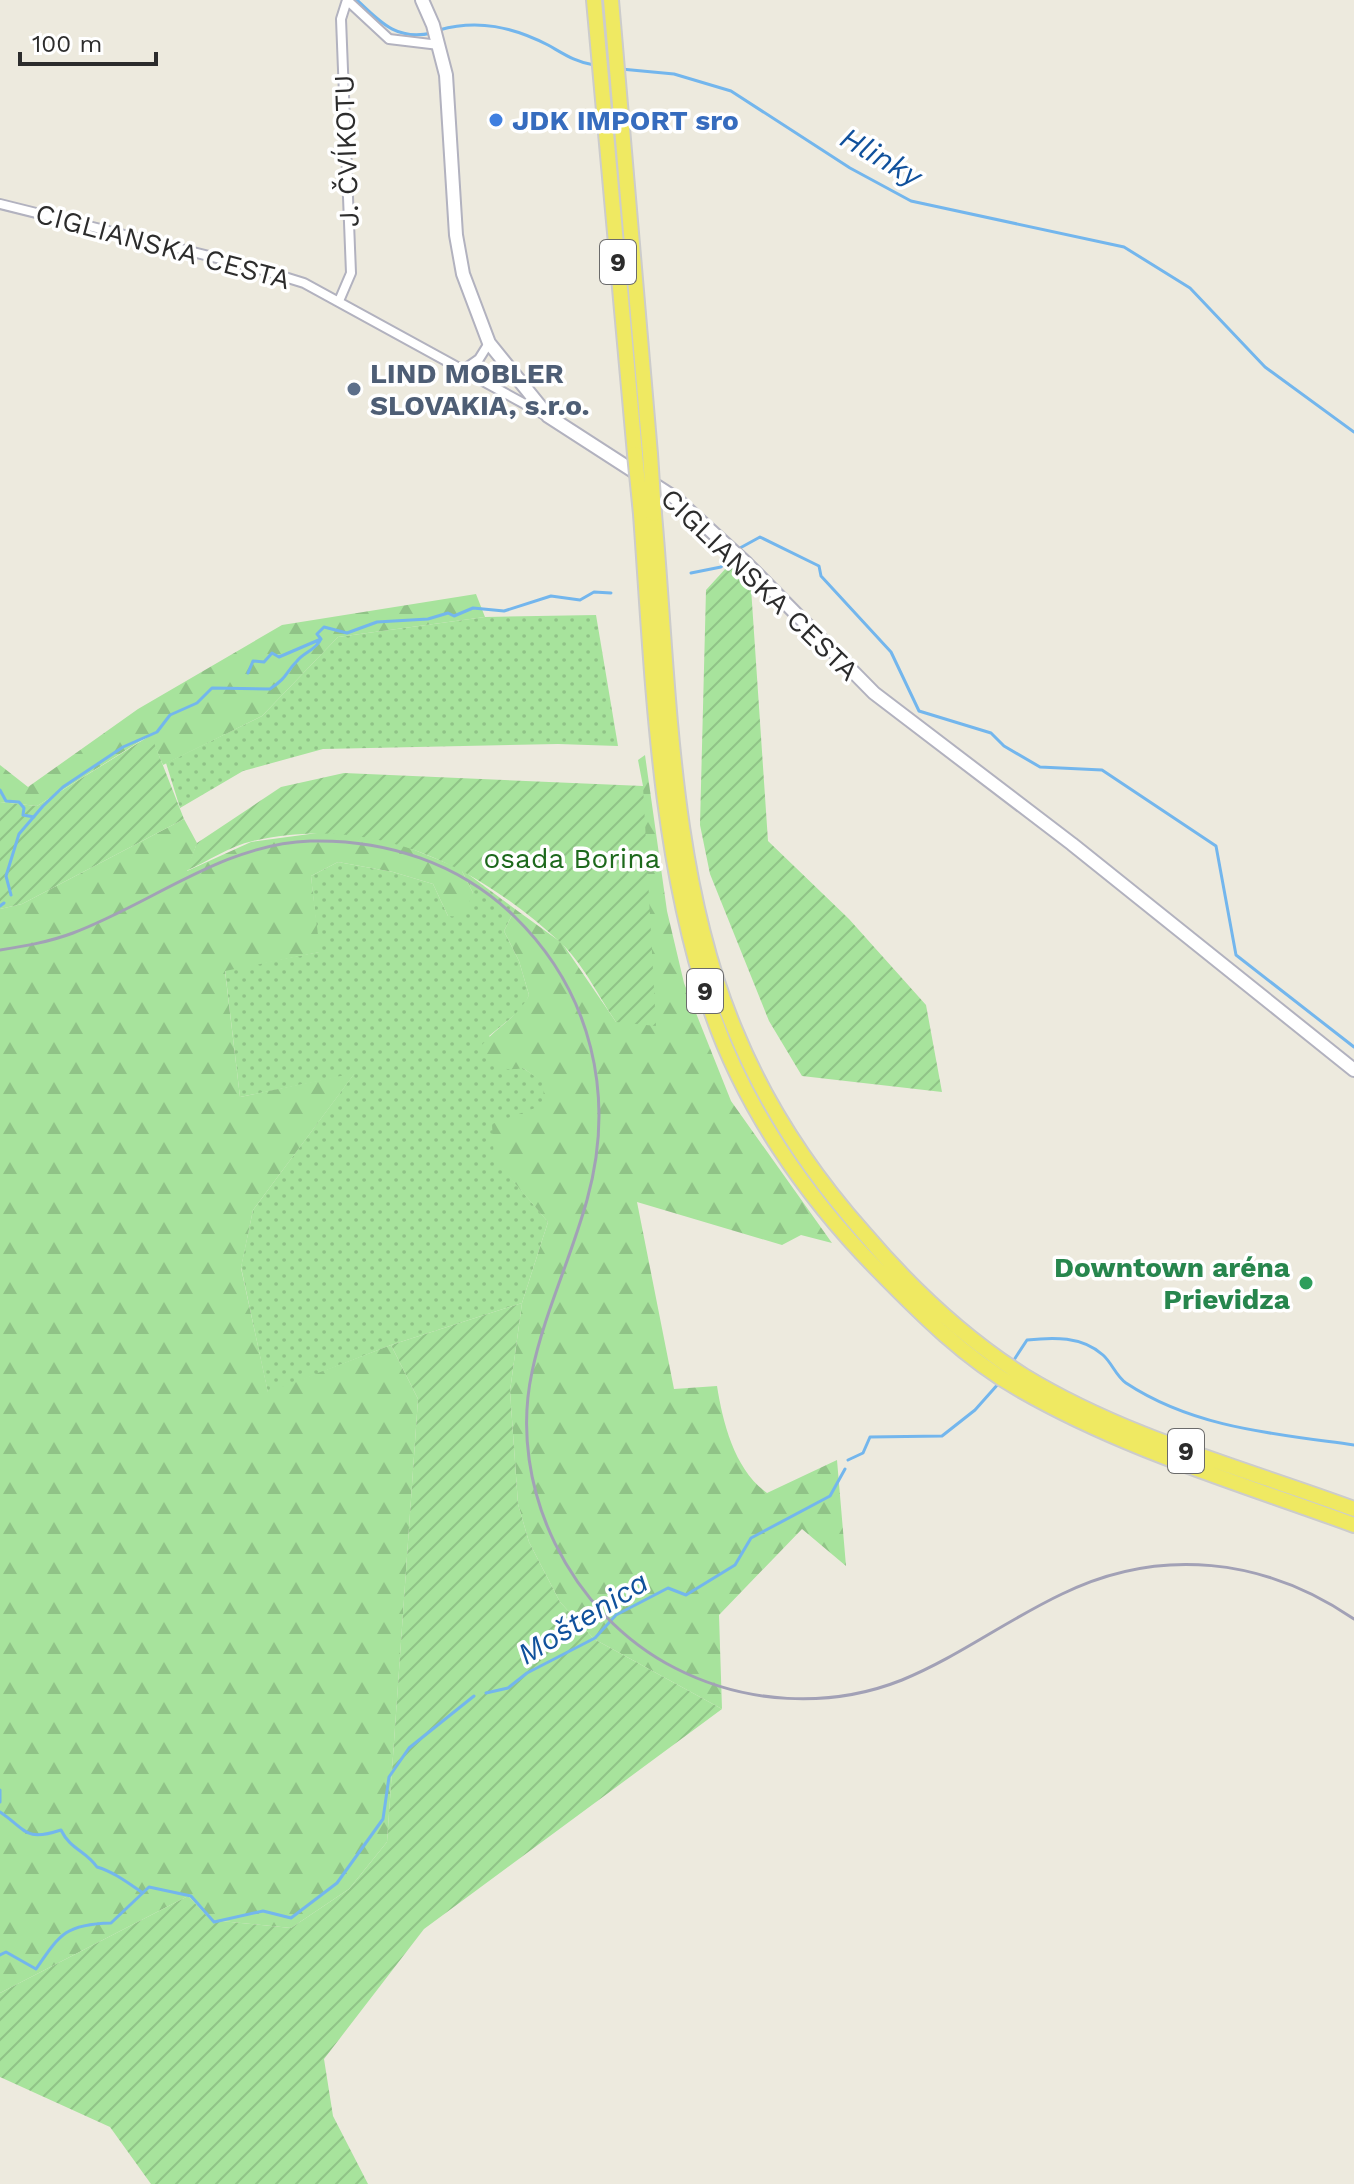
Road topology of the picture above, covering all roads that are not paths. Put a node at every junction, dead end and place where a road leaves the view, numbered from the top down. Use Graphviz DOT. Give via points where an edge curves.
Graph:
graph roads {
  1 [pos="347,0"];
  2 [pos="422,0"];
  3 [pos="594,0"];
  4 [pos="611,0"];
  5 [pos="436,36"];
  6 [pos="0,204"];
  7 [pos="339,301"];
  8 [pos="489,343"];
  9 [pos="462,371"];
  10 [pos="548,416"];
  11 [pos="643,454"];
  12 [pos="648,514"];
  13 [pos="1354,1070"];
  14 [pos="1021,1382"];
  15 [pos="1354,1509"];
  16 [pos="1354,1525"];
  1 -- 5 [label="street" via="389,39"];
  1 -- 7 [label="street, J. ČVÍKOTU" via="341,19 351,273"];
  2 -- 5 [label="street"];
  3 -- 11 [label="main road, 9"];
  4 -- 11 [label="main road, 9"];
  5 -- 8 [label="street" via="446,75 460,261"];
  6 -- 7 [label="street, CIGLIANSKA CESTA" via="249,266 304,283"];
  7 -- 9 [label="street, CIGLIANSKA CESTA"];
  8 -- 9 [label="street"];
  8 -- 10 [label="street"];
  9 -- 10 [label="street, CIGLIANSKA CESTA"];
  10 -- 13 [label="street, CIGLIANSKA CESTA" via="675,498 874,693"];
  11 -- 12 [label="main road, 9, bridge"];
  12 -- 14 [label="main road, 9" via="685,832 701,919 734,1028 773,1109 833,1196 916,1289"];
  12 -- 14 [label="main road, 9" via="671,836 702,981 726,1047 773,1138 813,1197 907,1300 989,1370"];
  14 -- 15 [label="main road, 9" via="1175,1447"];
  14 -- 16 [label="main road, 9" via="1152,1453"];
}
